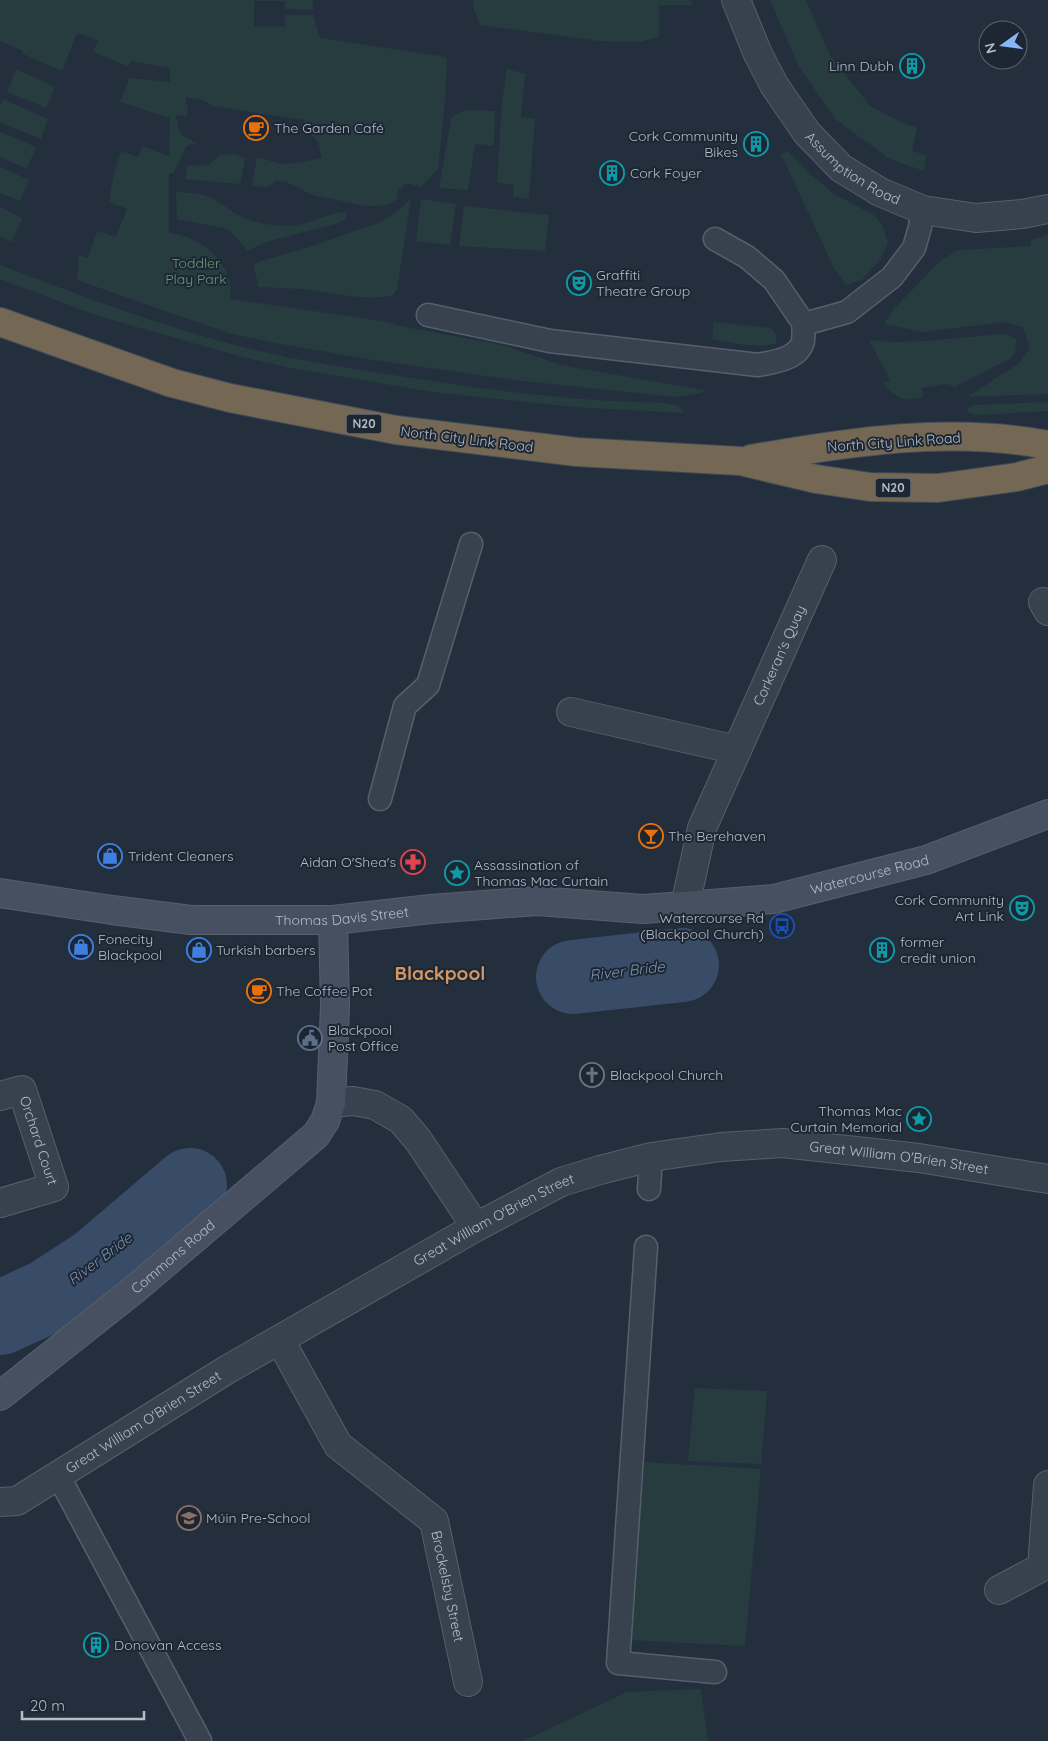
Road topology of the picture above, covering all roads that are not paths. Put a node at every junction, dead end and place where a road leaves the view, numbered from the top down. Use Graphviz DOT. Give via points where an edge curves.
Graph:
graph roads {
  1 [pos="736,0"];
  2 [pos="1048,209"];
  3 [pos="923,210"];
  4 [pos="714,238"];
  5 [pos="428,315"];
  6 [pos="0,322"];
  7 [pos="804,324"];
  8 [pos="1048,445"];
  9 [pos="740,461"];
  10 [pos="1048,469"];
  11 [pos="471,544"];
  12 [pos="822,560"];
  13 [pos="571,712"];
  14 [pos="736,750"];
  15 [pos="380,799"];
  16 [pos="1048,814"];
  17 [pos="0,892"];
  18 [pos="684,906"];
  19 [pos="333,920"];
  20 [pos="332,1095"];
  21 [pos="0,1096"];
  22 [pos="651,1157"];
  23 [pos="1048,1179"];
  24 [pos="649,1189"];
  25 [pos="0,1203"];
  26 [pos="476,1227"];
  27 [pos="646,1246"];
  28 [pos="280,1340"];
  29 [pos="0,1396"];
  30 [pos="58,1475"];
  31 [pos="1048,1485"];
  32 [pos="0,1502"];
  33 [pos="999,1590"];
  34 [pos="715,1672"];
  35 [pos="468,1682"];
  36 [pos="200,1741"];
  1 -- 3 [label="street, Assumption Road" via="774,85 807,133 841,168 880,192"];
  2 -- 3 [label="street, Assumption Road" via="976,218"];
  3 -- 7 [label="lane" via="914,248 892,277 847,312"];
  4 -- 7 [label="lane" via="747,257 774,280"];
  5 -- 7 [label="lane" via="550,341 758,365 794,354 803,343"];
  6 -- 9 [label="highway, North City Link Road / N20" via="172,383 300,412 396,430 577,452"];
  8 -- 9 [label="highway, North City Link Road / N20" via="1016,439 934,437 814,448"];
  9 -- 10 [label="highway, North City Link Road / N20" via="870,488 938,488 1017,477"];
  11 -- 15 [label="lane" via="428,684 405,706"];
  12 -- 14 [label="street, Corkeran's Quay"];
  13 -- 14 [label="street"];
  14 -- 18 [label="street, Corkeran's Quay" via="702,828"];
  16 -- 18 [label="street, Watercourse Road" via="917,862 774,899"];
  17 -- 19 [label="street, Thomas Davis Street" via="191,920"];
  18 -- 19 [label="street, Thomas Davis Street" via="643,908 537,901"];
  19 -- 20 [label="street, Commons Road"];
  20 -- 26 [label="street" via="375,1105 401,1120"];
  20 -- 29 [label="street, Commons Road" via="325,1121 316,1135 134,1289"];
  21 -- 25 [label="street, Orchard Court" via="22,1090 54,1187"];
  22 -- 23 [label="street, Great William O'Brien Street" via="721,1146 784,1143 919,1158"];
  22 -- 24 [label="lane"];
  22 -- 26 [label="street, Great William O'Brien Street" via="561,1182"];
  26 -- 28 [label="street, Great William O'Brien Street"];
  27 -- 34 [label="lane" via="618,1663"];
  28 -- 30 [label="street, Great William O'Brien Street"];
  28 -- 35 [label="street, Brockelsby Street" via="338,1445 434,1521"];
  30 -- 32 [label="street, Great William O'Brien Street" via="17,1500"];
  30 -- 36 [label="lane"];
  31 -- 33 [label="street" via="1042,1567"];
}
